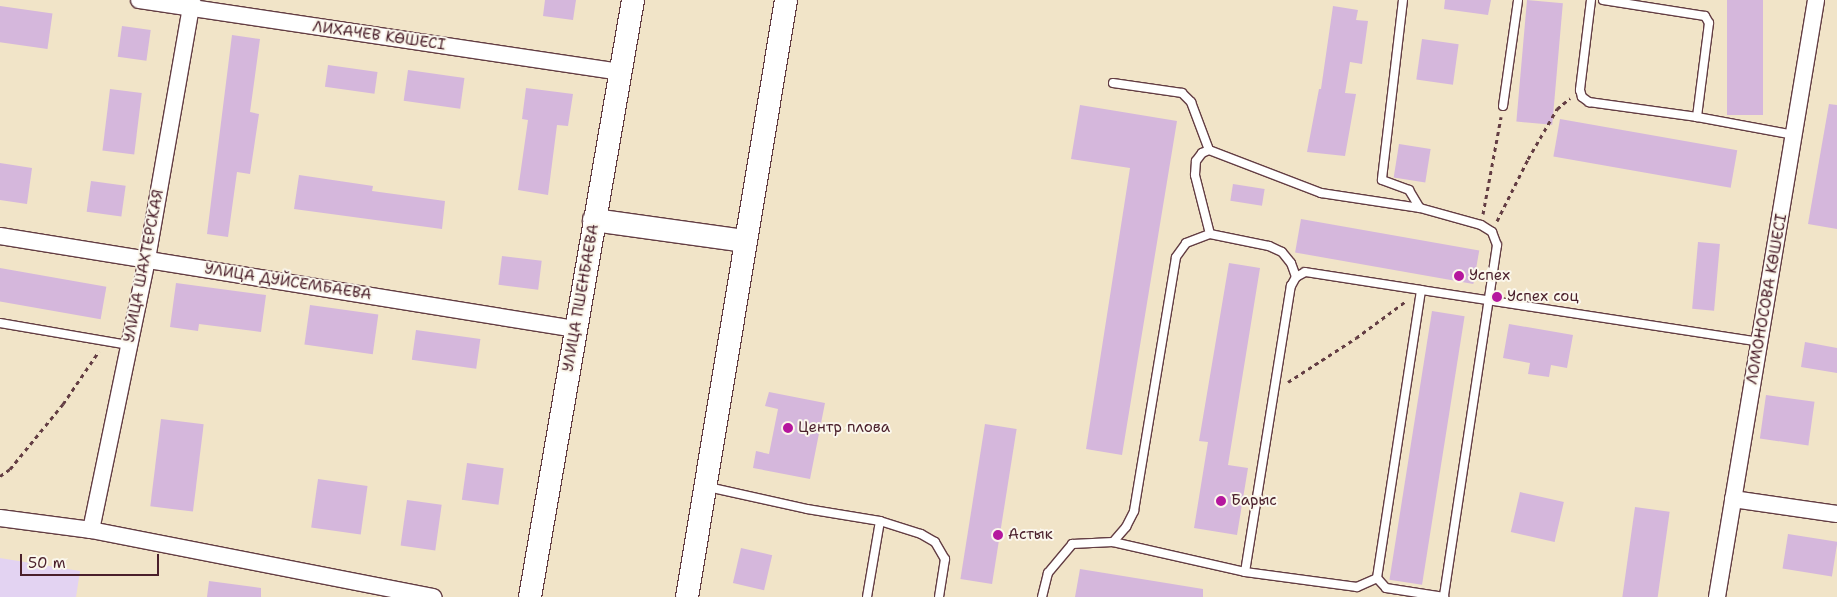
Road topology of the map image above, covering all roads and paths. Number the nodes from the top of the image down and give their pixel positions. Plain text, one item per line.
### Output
1 (139, 0) edge
2 (633, 0) edge
3 (786, 0) edge
4 (1403, 0) edge
5 (1518, 0) edge
6 (1591, 0) edge
7 (1604, 0) edge
8 (1816, 0) edge
9 (191, 4) edge
10 (620, 72) junction
11 (1113, 83) dead end
12 (1580, 90) junction
13 (1503, 106) joint
14 (1697, 117) junction
15 (1794, 135) junction
16 (1209, 150) junction
17 (1420, 208) junction
18 (594, 220) junction
19 (1480, 225) junction
20 (1492, 232) junction
21 (1210, 234) junction
22 (0, 236) edge
23 (746, 241) junction
24 (147, 259) junction
25 (1296, 277) junction
26 (1421, 290) junction
27 (1487, 300) junction
28 (0, 324) edge
29 (575, 329) junction
30 (107, 341) junction
31 (1759, 342) junction
32 (129, 345) junction
33 (1274, 390) junction
34 (0, 476) edge
35 (706, 487) junction
36 (1733, 498) junction
37 (1837, 514) edge
38 (0, 518) edge
39 (880, 521) junction
40 (91, 530) junction
41 (1112, 542) junction
42 (1245, 572) junction
43 (1376, 578) junction
44 (434, 597) edge
45 (530, 597) edge
46 (687, 597) edge
47 (867, 597) edge
48 (938, 597) edge
49 (1042, 597) edge
50 (1444, 597) edge
51 (1717, 597) edge

1 - 9 street, ЛИХАЧЕВ КӨШЕСІ
2 - 10 main road, УЛИЦА ПШЕНБАЕВА
3 - 23 main road
4 - 17 lane
5 - 13 lane
6 - 12 lane
7 - 14 lane
8 - 15 street, ЛОМОНОСОВА КӨШЕСІ
9 - 10 street, ЛИХАЧЕВ КӨШЕСІ
9 - 24 street, УЛИЦА ШАХТЕРСКАЯ
10 - 18 main road, УЛИЦА ПШЕНБАЕВА
11 - 16 lane
12 - 14 lane
12 - 20 path
13 - 19 path
14 - 15 lane
15 - 31 street, ЛОМОНОСОВА КӨШЕСІ
16 - 17 lane
16 - 21 lane
17 - 19 lane
18 - 23 main road
18 - 29 main road, УЛИЦА ПШЕНБАЕВА
19 - 20 lane
20 - 27 lane
21 - 25 lane
21 - 41 lane
22 - 24 street, УЛИЦА ДУЙСЕМБАЕВА
23 - 35 main road
24 - 29 street, УЛИЦА ДУЙСЕМБАЕВА
24 - 32 street, УЛИЦА ШАХТЕРСКАЯ
25 - 26 lane
25 - 33 lane
26 - 27 lane
26 - 33 path
26 - 43 lane
27 - 31 lane
27 - 50 lane
28 - 30 lane
29 - 45 main road, УЛИЦА ПШЕНБАЕВА
30 - 32 lane
30 - 34 path
31 - 36 street, ЛОМОНОСОВА КӨШЕСІ
32 - 40 street, УЛИЦА ШАХТЕРСКАЯ
33 - 42 lane
35 - 39 lane
35 - 46 main road
36 - 37 street
36 - 51 street, ЛОМОНОСОВА КӨШЕСІ
38 - 40 street
39 - 47 lane
39 - 48 lane
40 - 44 street
41 - 42 lane
41 - 49 lane
42 - 43 lane
43 - 50 lane

